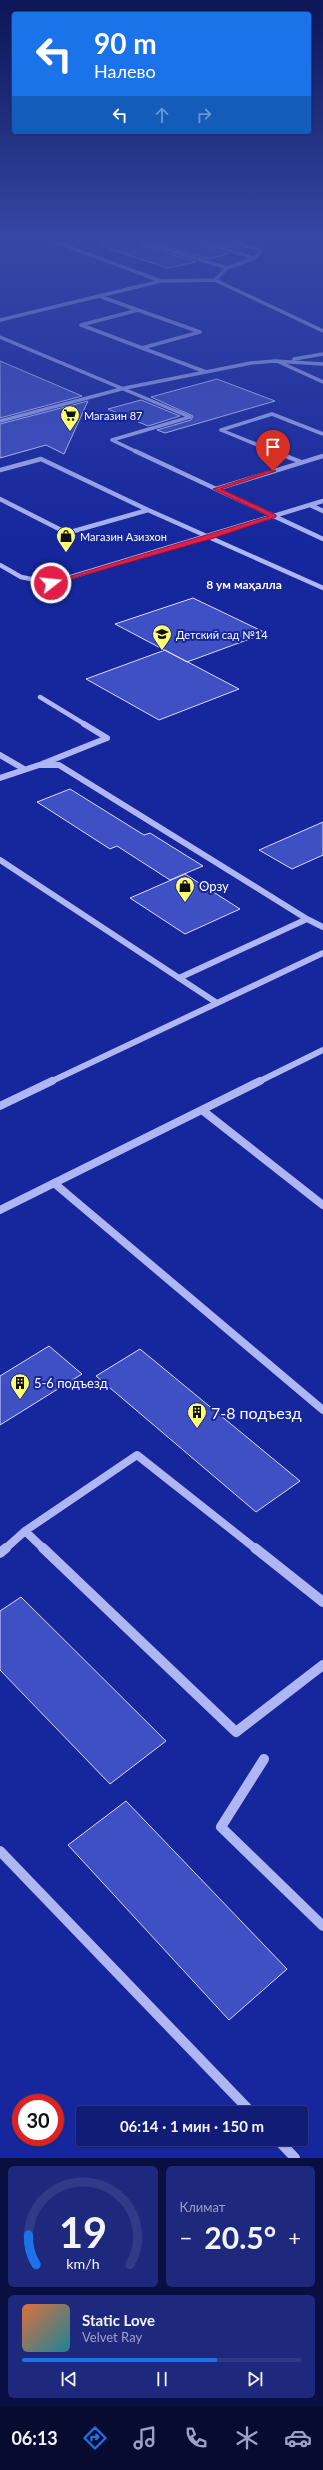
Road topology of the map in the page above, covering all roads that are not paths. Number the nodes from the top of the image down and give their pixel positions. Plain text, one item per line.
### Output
1 (14, 343) edge
2 (128, 343) edge
3 (161, 343) edge
4 (142, 348) junction
5 (323, 354) edge
6 (275, 361) junction
7 (282, 361) junction
8 (323, 364) edge
9 (207, 372) junction
10 (323, 382) edge
11 (125, 388) junction
12 (0, 421) edge
13 (323, 434) edge
14 (323, 456) edge
15 (0, 470) edge
16 (244, 480) junction
17 (216, 489) junction
18 (0, 499) edge
19 (323, 501) edge
20 (310, 505) junction
21 (148, 510) junction
22 (323, 511) edge
23 (274, 516) junction
24 (209, 537) junction
25 (323, 539) edge
26 (0, 565) edge
27 (323, 588) edge
28 (40, 697) dead end
29 (0, 755) edge
30 (39, 765) junction
31 (24, 769) junction
32 (0, 778) edge
33 (0, 860) edge
34 (307, 919) junction
35 (323, 927) edge
36 (323, 953) edge
37 (179, 978) junction
38 (217, 1003) junction
39 (323, 1050) edge
40 (0, 1106) edge
41 (202, 1110) junction
42 (54, 1183) junction
43 (323, 1205) edge
44 (0, 1210) edge
45 (323, 1410) edge
46 (25, 1531) junction
47 (0, 1554) edge
48 (323, 1602) edge
49 (323, 1665) edge
50 (264, 1759) dead end
51 (0, 1851) edge
52 (323, 1926) edge
53 (245, 2106) edge
54 (284, 2146) edge
55 (295, 2158) edge

1 - 11 street
2 - 4 street
3 - 4 street
4 - 9 street
5 - 7 street
6 - 7 street
6 - 9 street
6 - 10 street
7 - 8 street
9 - 11 street
11 - 12 street
11 - 17 street
13 - 16 street
14 - 16 street
15 - 21 street
16 - 17 street
17 - 23 street
18 - 21 street
19 - 20 street
20 - 22 street
20 - 23 street
21 - 24 street
23 - 24 street
23 - 25 street
24 - 26 street
24 - 27 street
28 - 30 street
29 - 31 street
30 - 31 street
30 - 34 street
31 - 32 street
33 - 37 street
34 - 35 street
34 - 37 street
36 - 38 street
37 - 38 street
38 - 40 street
39 - 41 street
41 - 42 street
41 - 43 street
42 - 44 street
42 - 45 street
46 - 47 street
46 - 48 street
46 - 49 street
50 - 52 street
51 - 53 street
54 - 55 street

